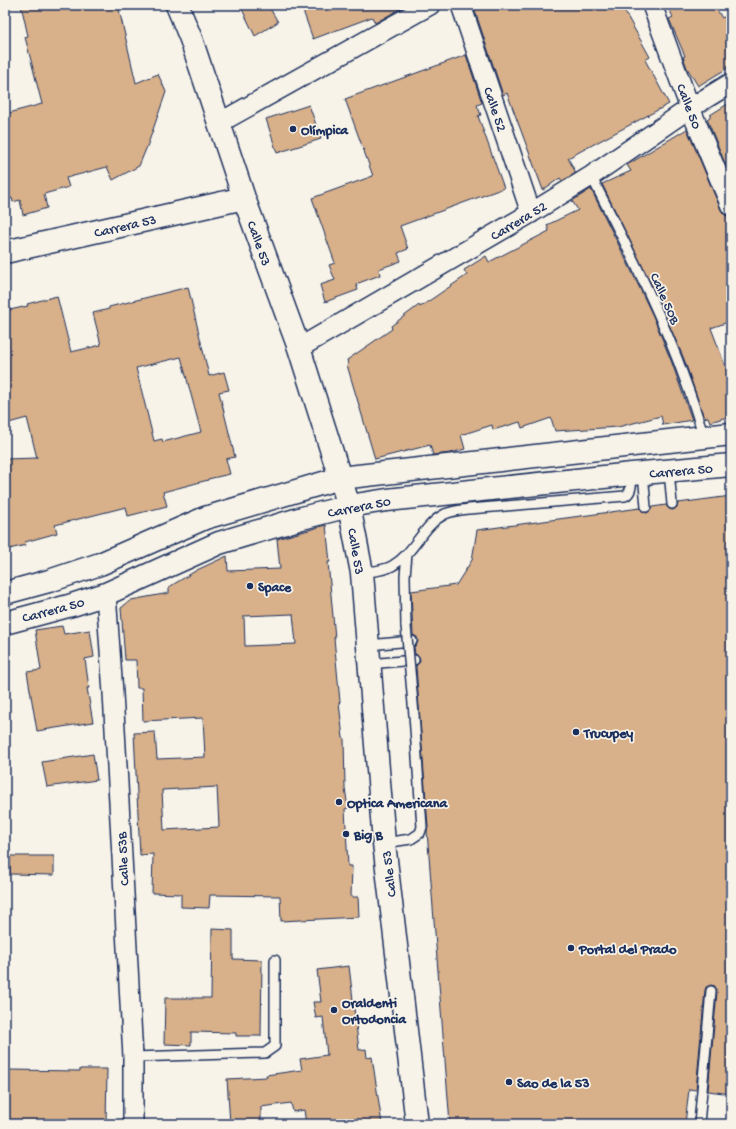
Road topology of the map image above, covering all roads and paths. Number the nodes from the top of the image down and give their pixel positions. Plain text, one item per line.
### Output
1 (177, 5) edge
2 (430, 5) edge
3 (461, 5) edge
4 (652, 5) edge
5 (731, 83) edge
6 (690, 108) junction
7 (219, 123) junction
8 (591, 176) junction
9 (244, 198) junction
10 (731, 206) edge
11 (531, 213) junction
12 (5, 252) edge
13 (299, 348) junction
14 (731, 434) edge
15 (703, 436) junction
16 (731, 465) edge
17 (669, 472) junction
18 (637, 474) junction
19 (340, 478) junction
20 (672, 504) dead end
21 (349, 506) junction
22 (646, 507) dead end
23 (407, 554) junction
24 (362, 573) junction
25 (5, 593) edge
26 (106, 594) junction
27 (5, 623) edge
28 (412, 642) dead end
29 (368, 655) junction
30 (414, 660) dead end
31 (384, 843) junction
32 (275, 960) dead end
33 (711, 991) dead end
34 (132, 1057) junction
35 (133, 1124) edge
36 (417, 1124) edge
37 (699, 1124) edge

1 - 7 street, Calle 53
2 - 7 street
3 - 11 street, Calle 52
4 - 6 street, Calle 50
5 - 6 street, Carrera 52
6 - 8 street, Carrera 52
6 - 10 street, Calle 50
7 - 9 street, Calle 53
8 - 11 street, Carrera 52
8 - 15 lane, Calle 50B
9 - 12 street, Carrera 53
9 - 13 street, Calle 53
11 - 13 street, Carrera 52
13 - 19 street, Calle 53
14 - 15 street, Carrera 50
15 - 19 street, Carrera 50
16 - 17 street, Carrera 50
17 - 18 street, Carrera 50
17 - 20 lane
18 - 21 street, Carrera 50
18 - 22 lane
18 - 23 lane
19 - 21 street, Calle 53
19 - 25 street, Carrera 50
21 - 24 street, Calle 53
21 - 26 street, Carrera 50
23 - 24 lane
23 - 31 lane, bridge
24 - 29 street, Calle 53
26 - 27 street, Carrera 50
26 - 34 street, Calle 53B
28 - 29 lane
29 - 30 lane
29 - 31 street, Calle 53
31 - 36 street, Calle 53
32 - 34 lane
33 - 37 lane
34 - 35 street, Calle 53B

